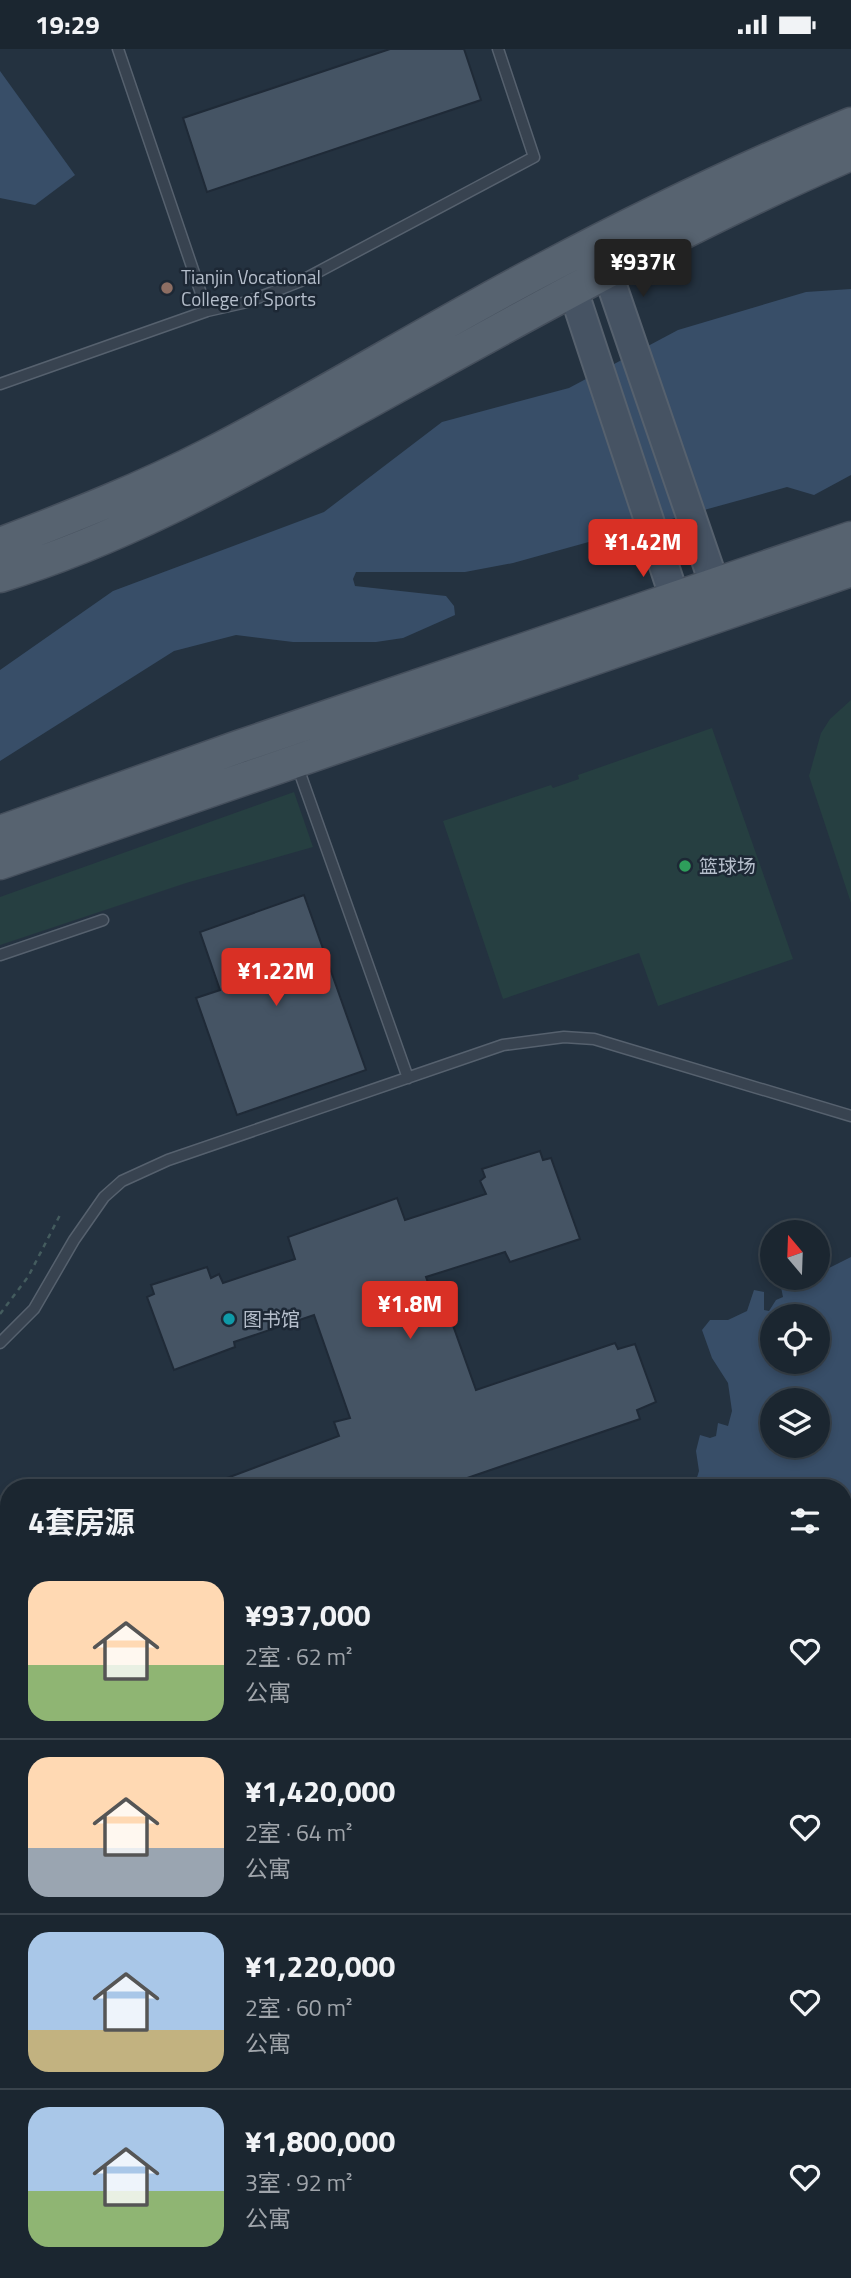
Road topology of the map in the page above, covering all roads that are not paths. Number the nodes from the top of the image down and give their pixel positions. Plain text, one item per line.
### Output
1 (118, 49) edge
2 (498, 49) edge
3 (851, 124) edge
4 (851, 154) edge
5 (607, 271) junction
6 (573, 290) junction
7 (207, 311) junction
8 (0, 383) edge
9 (851, 538) edge
10 (0, 544) edge
11 (851, 570) edge
12 (0, 576) edge
13 (715, 586) junction
14 (675, 599) junction
15 (296, 760) junction
16 (140, 813) junction
17 (0, 832) edge
18 (0, 846) edge
19 (0, 863) edge
20 (103, 920) dead end
21 (0, 955) edge
22 (408, 1078) junction
23 (851, 1116) edge
24 (0, 1343) edge

1 - 7 lane
2 - 7 lane
3 - 10 main road
4 - 5 main road
5 - 6 main road
5 - 13 main road
6 - 12 main road
6 - 14 main road
7 - 8 lane
9 - 13 main road
11 - 15 main road
13 - 14 main road
14 - 17 main road
15 - 16 main road
15 - 22 lane
16 - 18 main road
16 - 19 main road
20 - 21 lane
22 - 23 lane
22 - 24 lane

